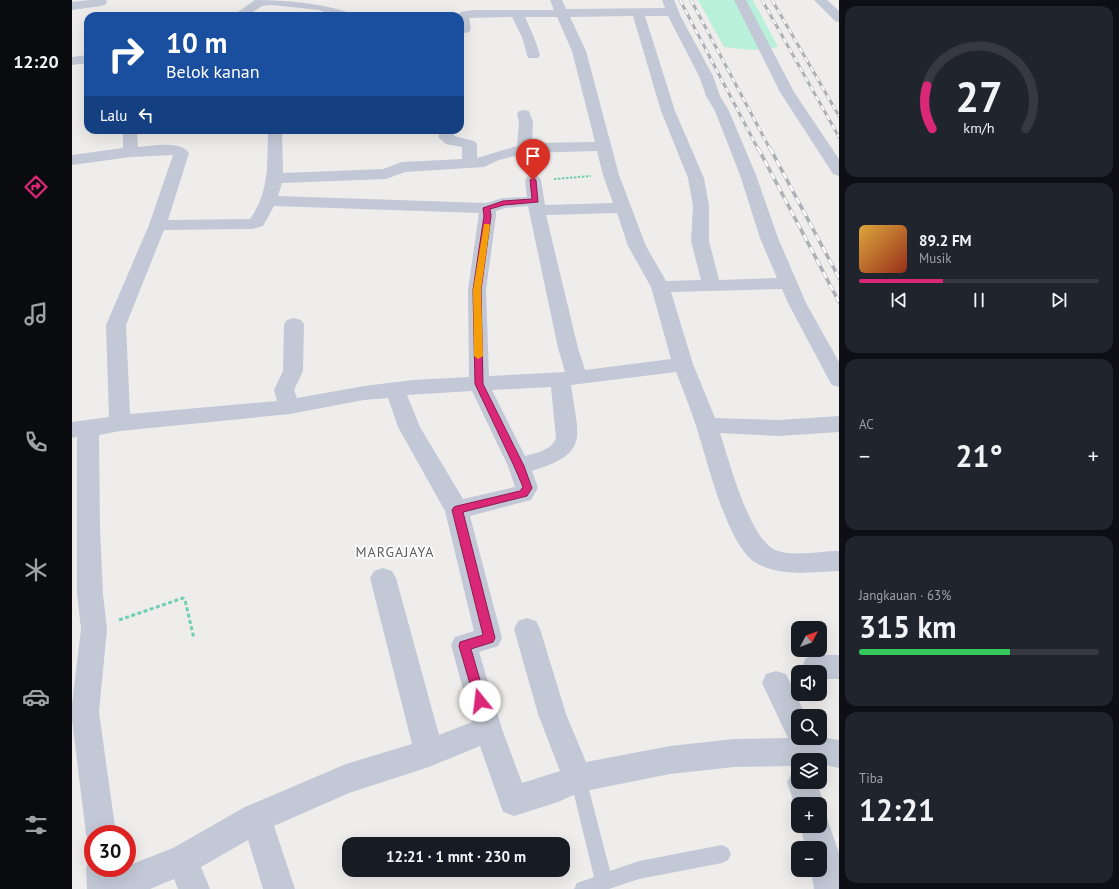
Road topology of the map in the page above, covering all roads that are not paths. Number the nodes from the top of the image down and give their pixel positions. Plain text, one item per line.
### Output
1 (556, 0) edge
2 (740, 0) edge
3 (820, 0) edge
4 (101, 2) dead end
5 (72, 6) edge
6 (671, 6) edge
7 (244, 12) edge
8 (335, 12) edge
9 (563, 13) junction
10 (638, 13) junction
11 (518, 14) junction
12 (837, 15) edge
13 (464, 16) edge
14 (532, 55) dead end
15 (84, 60) edge
16 (72, 61) edge
17 (524, 114) dead end
18 (130, 134) edge
19 (275, 134) edge
20 (447, 134) edge
21 (604, 146) junction
22 (526, 148) junction
23 (131, 152) junction
24 (72, 160) edge
25 (470, 163) junction
26 (839, 171) edge
27 (276, 178) junction
28 (533, 180) road end
29 (268, 201) junction
30 (536, 206) junction
31 (487, 208) junction
32 (623, 208) junction
33 (158, 225) junction
34 (788, 283) junction
35 (711, 285) junction
36 (660, 287) junction
37 (294, 324) dead end
38 (683, 364) junction
39 (568, 378) junction
40 (839, 380) edge
41 (479, 384) junction
42 (395, 390) junction
43 (290, 407) junction
44 (120, 423) junction
45 (839, 424) edge
46 (707, 425) junction
47 (80, 430) edge
48 (519, 466) junction
49 (457, 510) junction
50 (839, 561) edge
51 (383, 578) dead end
52 (527, 628) dead end
53 (776, 683) dead end
54 (488, 729) junction
55 (800, 747) edge
56 (429, 753) junction
57 (839, 754) edge
58 (578, 778) junction
59 (256, 818) junction
60 (99, 825) edge
61 (817, 833) edge
62 (722, 854) dead end
63 (183, 860) junction
64 (102, 877) edge
65 (604, 882) junction
66 (103, 889) edge
67 (110, 889) edge
68 (194, 889) edge
69 (280, 889) edge
70 (583, 889) edge
71 (830, 889) edge

1 - 9 street
2 - 26 street
3 - 12 street
4 - 5 street
6 - 10 street
6 - 34 street
7 - 8 street
9 - 10 street
9 - 11 street
9 - 21 street
10 - 35 street
11 - 13 street
11 - 14 street
15 - 16 street
17 - 22 street
18 - 23 street
19 - 27 street
20 - 25 street
21 - 22 street
21 - 32 street
22 - 25 street
23 - 24 street
23 - 33 street
25 - 27 street
27 - 29 street
28 - 30 street
29 - 31 street
29 - 33 street
30 - 31 street
30 - 32 street
30 - 39 street
31 - 41 street
32 - 36 street
33 - 44 street
34 - 35 street
34 - 40 street
35 - 36 street
36 - 38 street
37 - 43 street
38 - 39 street
38 - 46 street
39 - 41 street
39 - 48 street
41 - 42 street
41 - 48 street
42 - 43 street
42 - 49 street
43 - 44 street
44 - 47 street
45 - 46 street
46 - 50 street
47 - 60 street
48 - 49 street
49 - 54 street
51 - 56 street
52 - 58 street
53 - 55 street
54 - 56 street
54 - 58 street
55 - 57 street
55 - 58 street
56 - 59 street
58 - 65 lane
59 - 63 street
59 - 69 street
61 - 71 street
62 - 65 lane
63 - 67 street
63 - 68 street
64 - 66 street
65 - 70 lane

